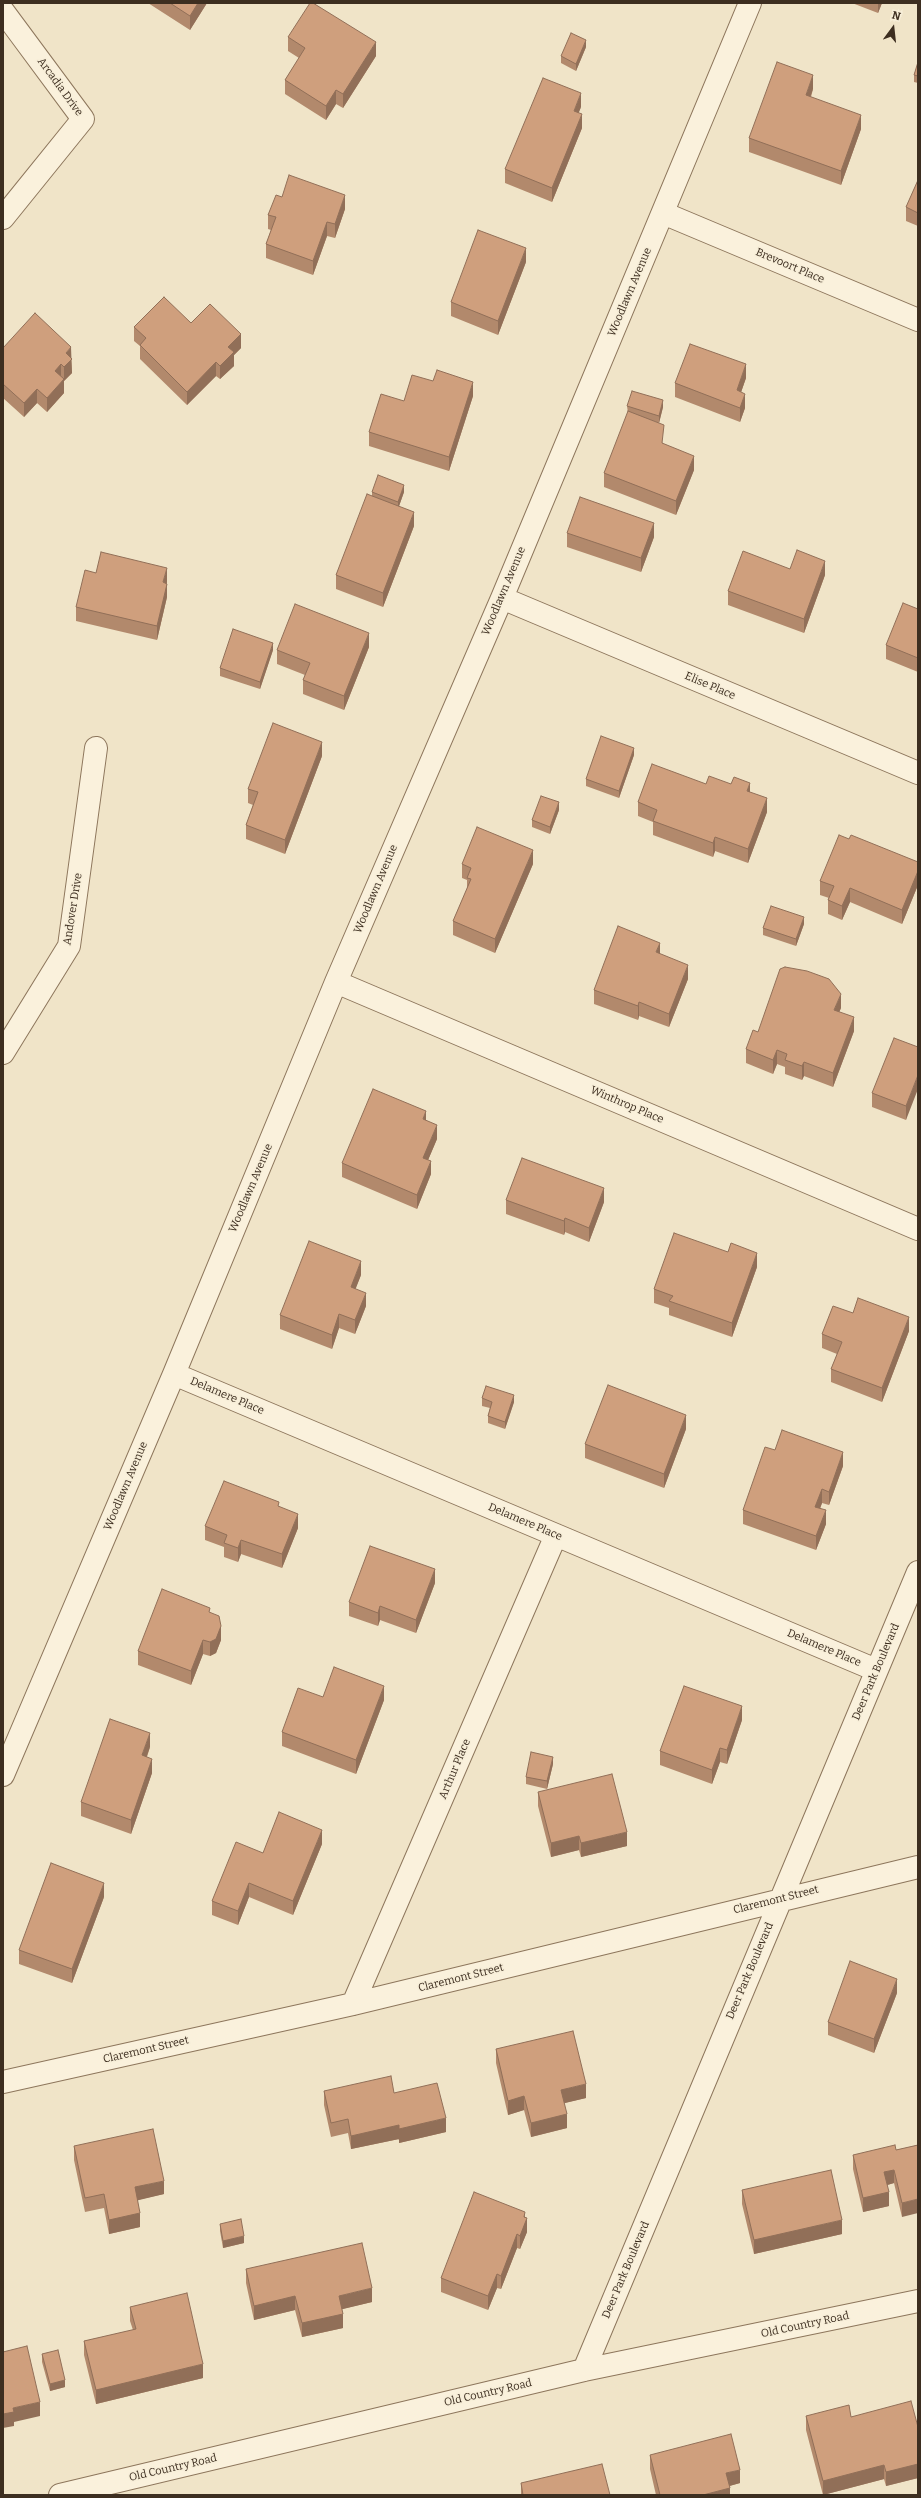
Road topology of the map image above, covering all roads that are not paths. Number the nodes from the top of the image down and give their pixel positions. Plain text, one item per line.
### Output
1 (750, 3) edge
2 (3, 11) edge
3 (663, 213) junction
4 (3, 218) edge
5 (918, 320) edge
6 (502, 598) junction
7 (96, 748) dead end
8 (918, 773) edge
9 (336, 982) junction
10 (3, 1053) edge
11 (918, 1229) edge
12 (174, 1374) junction
13 (556, 1535) junction
14 (918, 1572) edge
15 (876, 1670) junction
16 (3, 1775) edge
17 (918, 1867) edge
18 (780, 1899) junction
19 (353, 2004) junction
20 (3, 2082) edge
21 (918, 2301) edge
22 (584, 2370) junction
23 (60, 2495) edge

1 - 3 street, Woodlawn Avenue
2 - 4 street, Arcadia Drive
3 - 5 street, Brevoort Place
3 - 6 street, Woodlawn Avenue
6 - 8 street, Elise Place
6 - 9 street, Woodlawn Avenue
7 - 10 street, Andover Drive
9 - 11 street, Winthrop Place
9 - 12 street, Woodlawn Avenue
12 - 13 street, Delamere Place
12 - 16 street, Woodlawn Avenue
13 - 15 street, Delamere Place
13 - 19 street, Arthur Place
14 - 15 street, Deer Park Boulevard
15 - 18 street, Deer Park Boulevard
17 - 18 street, Claremont Street
18 - 19 street, Claremont Street
18 - 22 street, Deer Park Boulevard
19 - 20 street, Claremont Street
21 - 22 street, Old Country Road
22 - 23 street, Old Country Road

